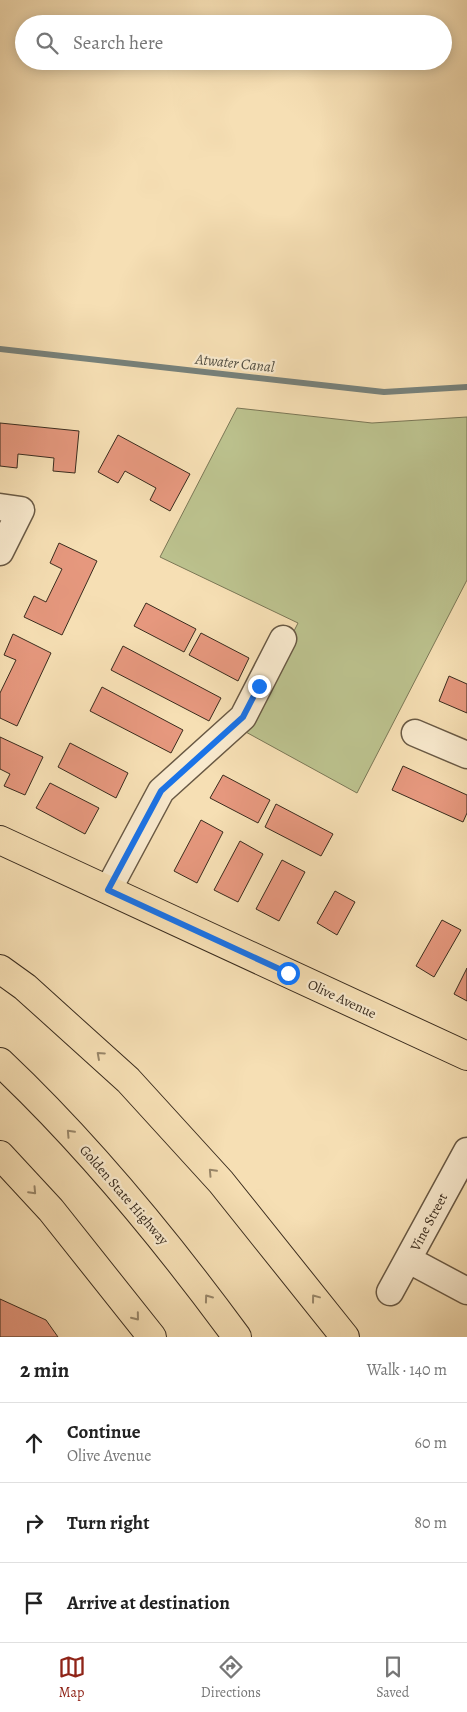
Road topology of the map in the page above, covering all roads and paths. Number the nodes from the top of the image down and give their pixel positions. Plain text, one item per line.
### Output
1 (0, 507) edge
2 (0, 552) edge
3 (283, 639) dead end
4 (415, 733) dead end
5 (467, 755) edge
6 (0, 840) edge
7 (108, 890) junction
8 (0, 969) edge
9 (467, 1056) edge
10 (0, 1062) edge
11 (467, 1151) edge
12 (0, 1155) edge
13 (409, 1260) junction
14 (467, 1291) edge
15 (390, 1292) dead end
16 (152, 1337) edge
17 (237, 1337) edge
18 (345, 1337) edge

1 - 2 street
3 - 7 street
4 - 5 street
6 - 7 main road, Olive Avenue
7 - 9 main road, Olive Avenue
18 -> 8 main road
17 -> 10 main road, Golden State Highway
11 - 13 street, Vine Street
12 -> 16 main road
13 - 14 street
13 - 15 street, Vine Street

